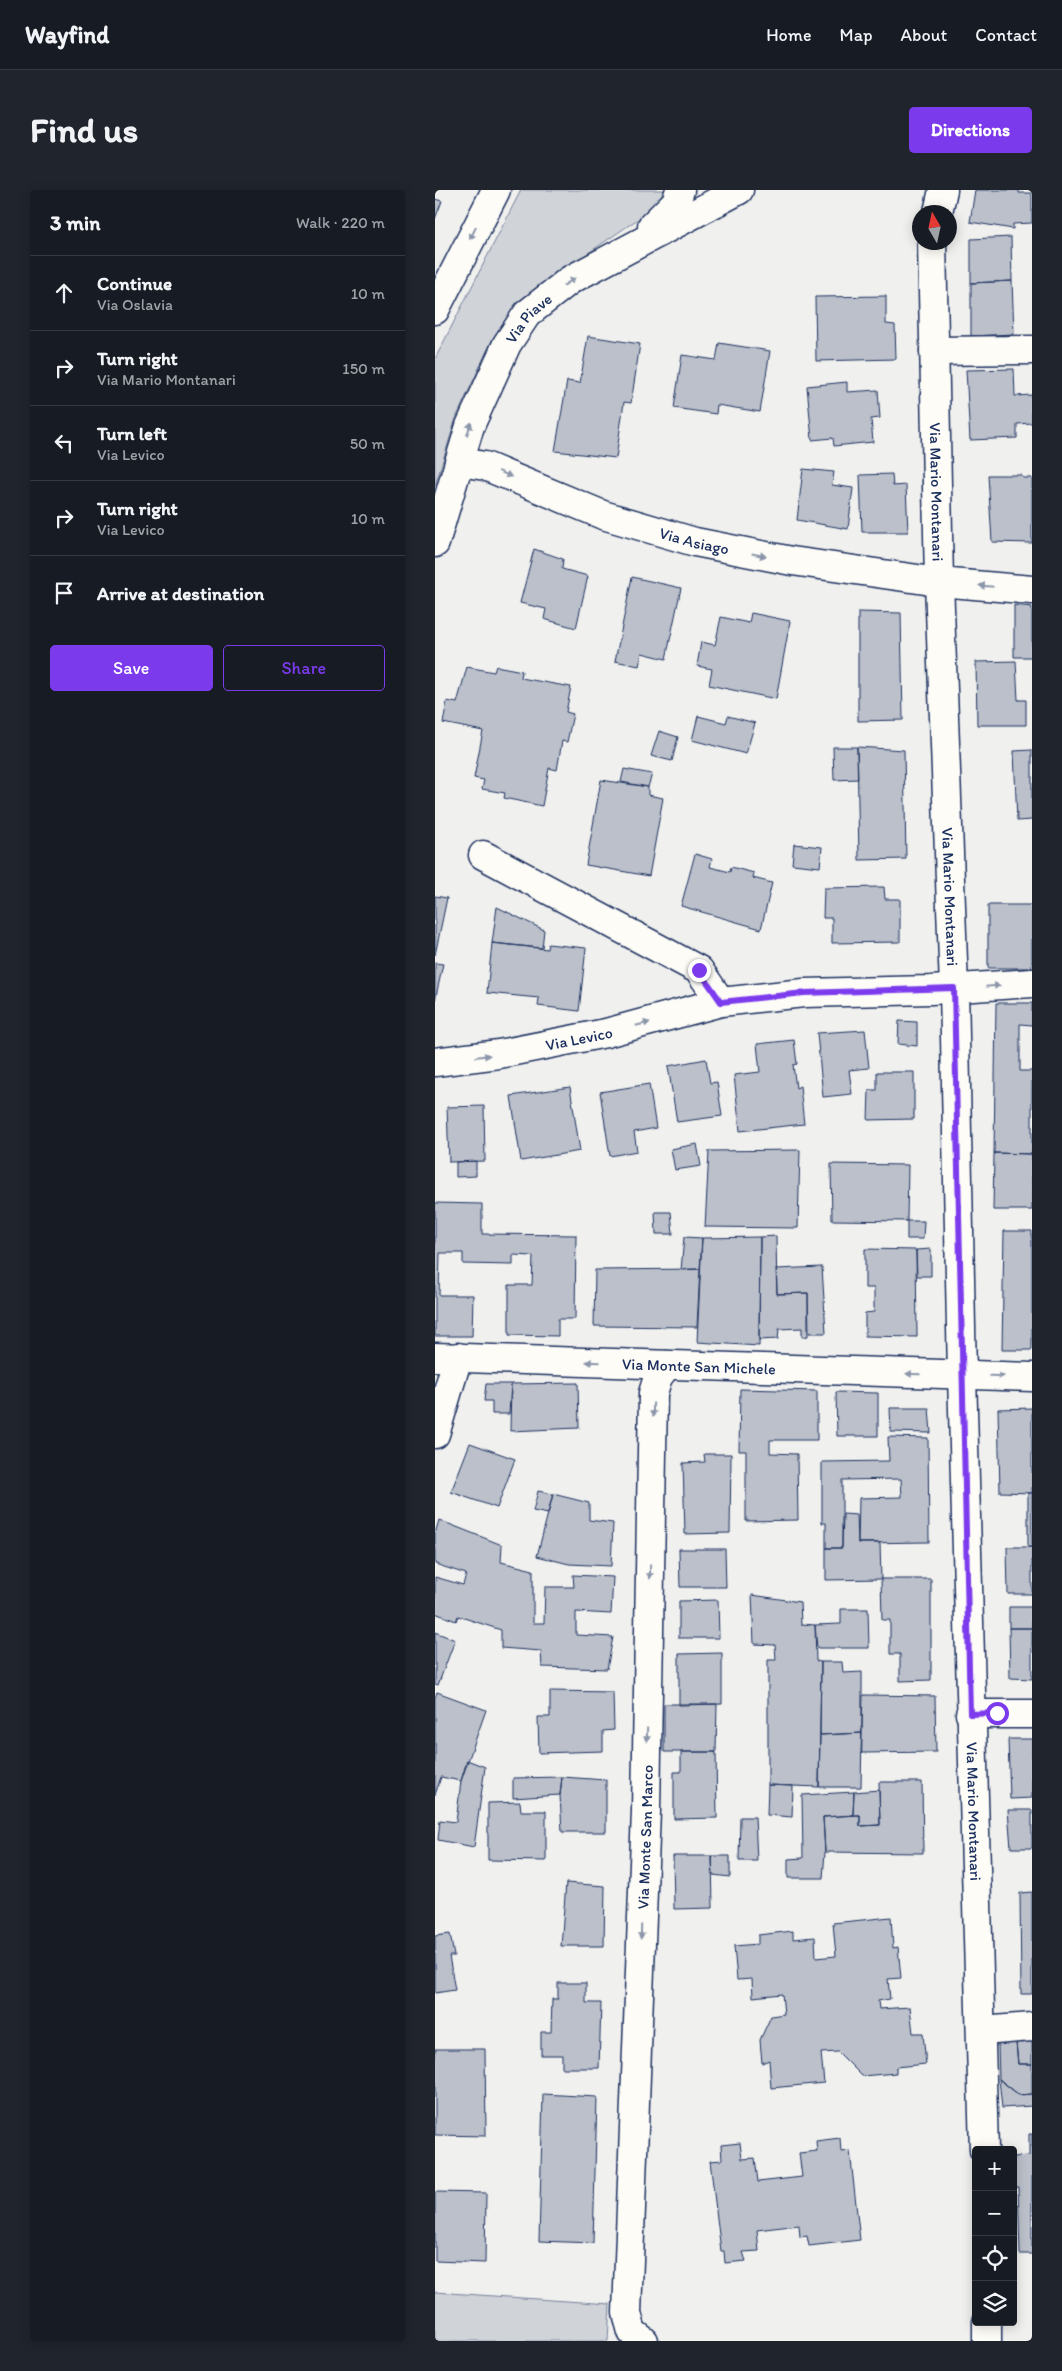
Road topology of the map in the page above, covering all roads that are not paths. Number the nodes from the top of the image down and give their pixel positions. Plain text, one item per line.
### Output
1 (496, 190) edge
2 (680, 190) edge
3 (739, 190) edge
4 (926, 190) edge
5 (943, 190) edge
6 (928, 205) edge
7 (939, 205) edge
8 (633, 245) junction
9 (932, 250) edge
10 (435, 310) edge
11 (1032, 350) edge
12 (934, 351) junction
13 (459, 462) junction
14 (435, 543) edge
15 (939, 582) junction
16 (1032, 590) edge
17 (483, 855) dead end
18 (1032, 983) edge
19 (954, 988) junction
20 (721, 1002) junction
21 (435, 1062) edge
22 (447, 1357) edge
23 (667, 1365) junction
24 (962, 1376) junction
25 (1032, 1377) edge
26 (435, 1434) edge
27 (970, 1714) junction
28 (1032, 1714) edge
29 (1032, 2027) edge
30 (982, 2031) junction
31 (984, 2146) edge
32 (987, 2326) edge
33 (644, 2341) edge
34 (987, 2341) edge

1 -> 10 street
2 - 8 street
3 - 8 street, Via Piave
4 - 6 street
5 - 7 street
13 -> 8 street, Via Piave
9 - 12 street, Via Mario Montanari
11 - 12 street
12 - 15 street, Via Mario Montanari
13 - 14 street, Via Piave
13 -> 15 street, Via Asiago
16 -> 15 street, Via Asiago
15 - 19 street, Via Mario Montanari
17 - 20 street
19 -> 18 street, Via Levico
19 - 20 street, Via Levico
19 - 24 street, Via Mario Montanari
21 -> 20 street, Via Levico
23 -> 22 street, Via Monte San Michele
22 - 26 street
24 -> 23 street, Via Monte San Michele
23 -> 33 street, Via Monte San Marco
24 -> 25 street, Via Monte San Michele
24 - 27 street, Via Mario Montanari
27 - 28 street
27 - 30 street, Via Mario Montanari
29 - 30 street
30 - 31 street, Via Mario Montanari
32 - 34 street

